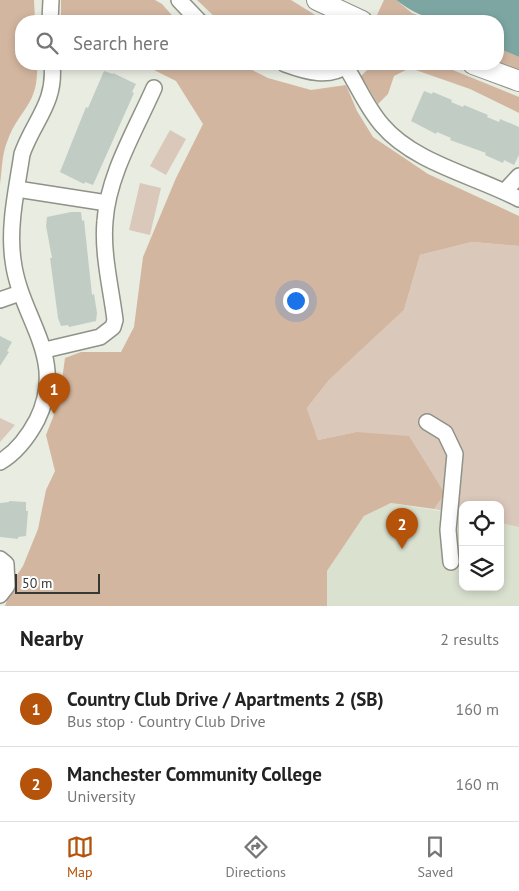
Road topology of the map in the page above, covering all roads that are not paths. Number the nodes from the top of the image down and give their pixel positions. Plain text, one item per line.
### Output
1 (51, 0) edge
2 (179, 0) edge
3 (317, 0) edge
4 (50, 15) edge
5 (193, 15) edge
6 (349, 15) edge
7 (52, 70) edge
8 (300, 70) edge
9 (337, 70) edge
10 (350, 70) edge
11 (489, 70) edge
12 (519, 81) edge
13 (154, 88) dead end
14 (519, 176) edge
15 (17, 188) junction
16 (505, 191) junction
17 (519, 199) edge
18 (107, 203) junction
19 (20, 293) junction
20 (0, 300) edge
21 (45, 350) junction
22 (427, 422) dead end
23 (0, 462) edge
24 (0, 559) edge
25 (451, 562) dead end
26 (0, 595) edge

1 - 4 street
2 - 5 street
3 - 6 main road
7 - 15 street
8 - 9 street
10 - 16 street
11 - 12 main road
13 - 18 street
14 - 16 street
15 - 18 street
15 - 19 street
16 - 17 street
18 - 21 street
19 - 20 street
19 - 21 street
21 - 23 street
22 - 25 street
24 - 26 street

